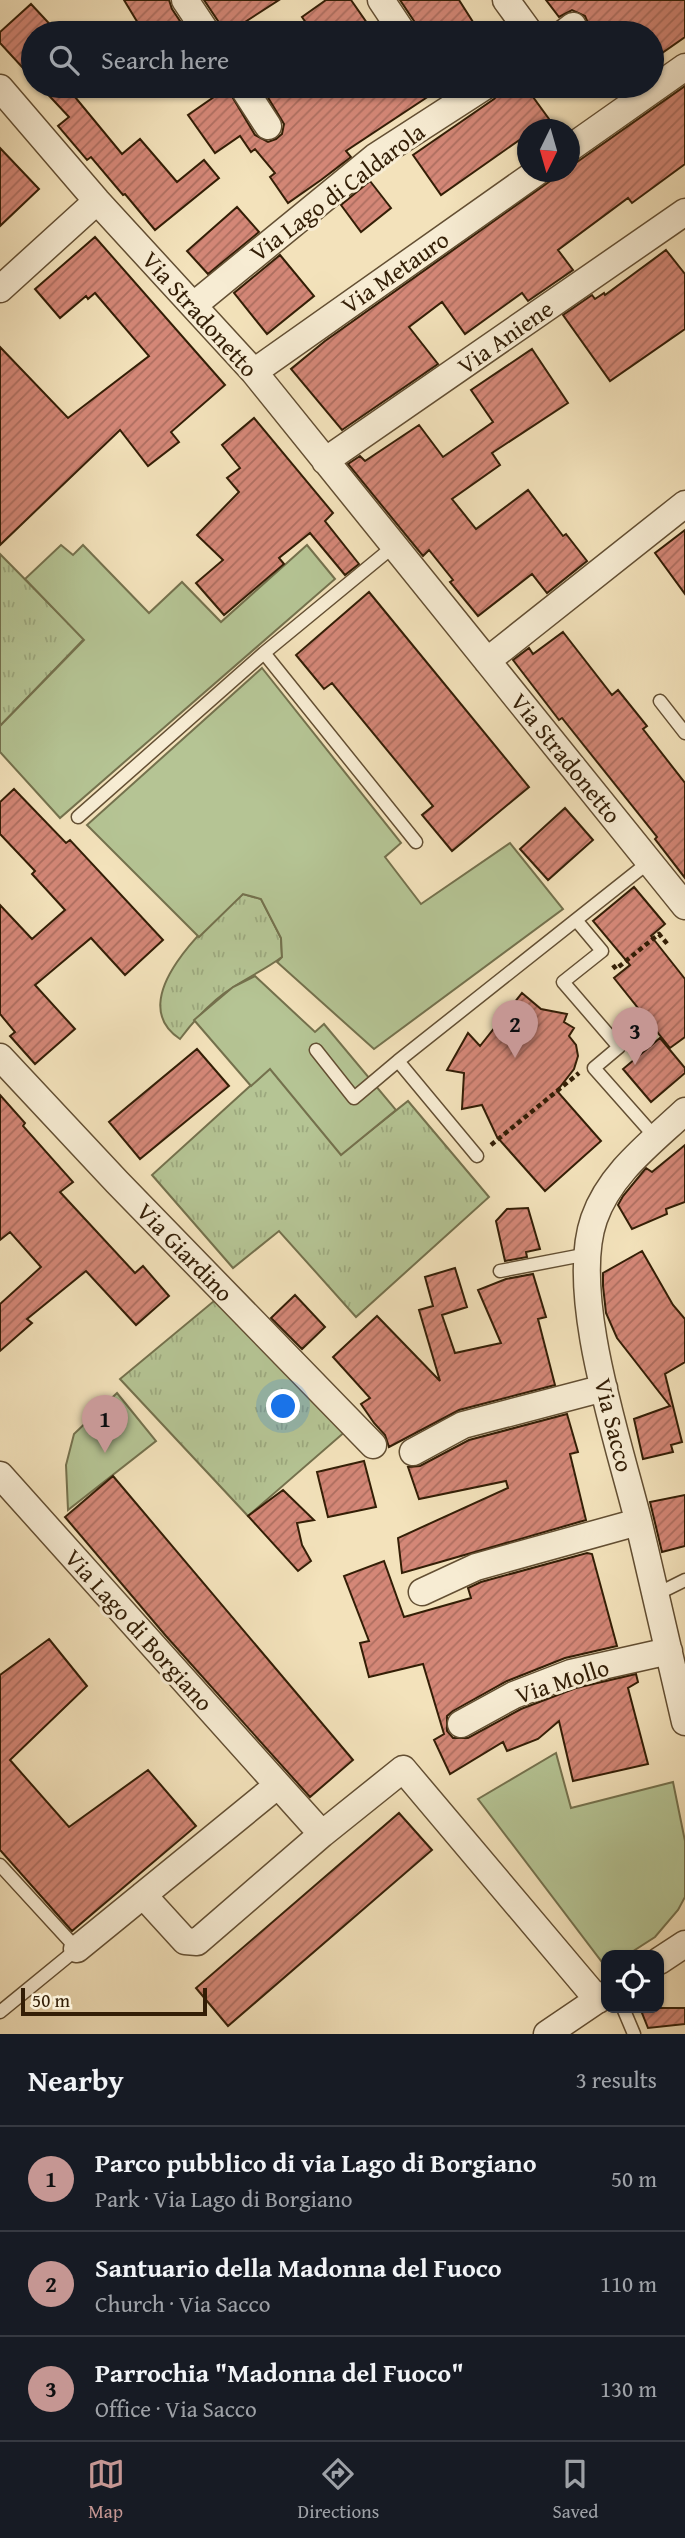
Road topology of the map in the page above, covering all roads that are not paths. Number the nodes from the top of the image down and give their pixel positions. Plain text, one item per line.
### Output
1 (185, 0) edge
2 (381, 0) edge
3 (506, 0) edge
4 (199, 21) edge
5 (395, 21) edge
6 (521, 21) edge
7 (685, 66) edge
8 (664, 81) edge
9 (0, 88) edge
10 (250, 98) edge
11 (466, 98) edge
12 (640, 98) edge
13 (268, 126) dead end
14 (580, 140) edge
15 (523, 182) edge
16 (97, 201) junction
17 (685, 212) edge
18 (0, 289) edge
19 (194, 305) junction
20 (254, 372) junction
21 (325, 461) junction
22 (685, 504) edge
23 (394, 546) junction
24 (264, 653) junction
25 (487, 661) junction
26 (660, 701) dead end
27 (685, 733) edge
28 (78, 817) dead end
29 (416, 842) dead end
30 (649, 862) junction
31 (685, 905) edge
32 (576, 920) junction
33 (316, 1050) dead end
34 (0, 1057) edge
35 (398, 1061) junction
36 (685, 1111) edge
37 (656, 1138) junction
38 (477, 1157) road end
39 (588, 1254) junction
40 (500, 1271) dead end
41 (604, 1388) junction
42 (373, 1445) dead end
43 (413, 1452) dead end
44 (0, 1475) edge
45 (638, 1522) junction
46 (685, 1580) edge
47 (422, 1592) dead end
48 (655, 1595) junction
49 (669, 1651) junction
50 (685, 1721) edge
51 (461, 1724) dead end
52 (278, 1785) junction
53 (323, 1834) junction
54 (0, 1865) edge
55 (143, 1895) junction
56 (685, 1944) edge
57 (77, 1950) junction
58 (664, 1958) edge
59 (601, 1996) edge
60 (601, 1998) edge
61 (0, 2012) edge
62 (625, 2013) edge
63 (573, 2027) edge
64 (547, 2034) edge
65 (634, 2034) edge

1 - 4 street
2 - 5 street
3 - 6 street
7 - 8 street
9 - 16 street, Via Stradonetto
10 - 13 street
11 - 19 street, Via Lago di Caldarola
12 - 14 street
15 - 20 street, Via Metauro
16 - 18 street
16 - 19 street, Via Stradonetto
17 - 21 street, Via Aniene
19 - 20 street, Via Stradonetto
20 - 21 street, Via Stradonetto
21 - 23 street, Via Stradonetto
22 - 25 street
23 - 24 lane
23 - 25 street, Via Stradonetto
24 - 28 lane
24 - 29 lane
25 - 30 street, Via Stradonetto
26 - 27 lane
30 - 31 street, Via Stradonetto
30 - 32 lane
32 - 35 lane
32 - 37 lane
33 - 35 lane
34 - 42 street, Via Giardino
35 - 38 lane
36 - 37 street, Via Sacco
37 - 39 street, Via Sacco
39 - 40 lane
39 - 41 street, Via Sacco
41 - 43 street
41 - 45 street, Via Sacco
44 - 52 street, Via Lago di Borgiano
45 - 47 street
45 - 48 street, Via Sacco
46 - 48 lane
48 - 49 street, Via Sacco
49 - 50 street, Via Sacco
49 - 51 street, Via Mollo
52 - 53 street, Via Lago di Borgiano
52 - 55 street
53 - 55 street
53 - 59 street
54 - 57 lane
55 - 57 street
56 - 58 street
57 - 61 lane
60 - 63 street
62 - 65 lane
63 - 64 street

